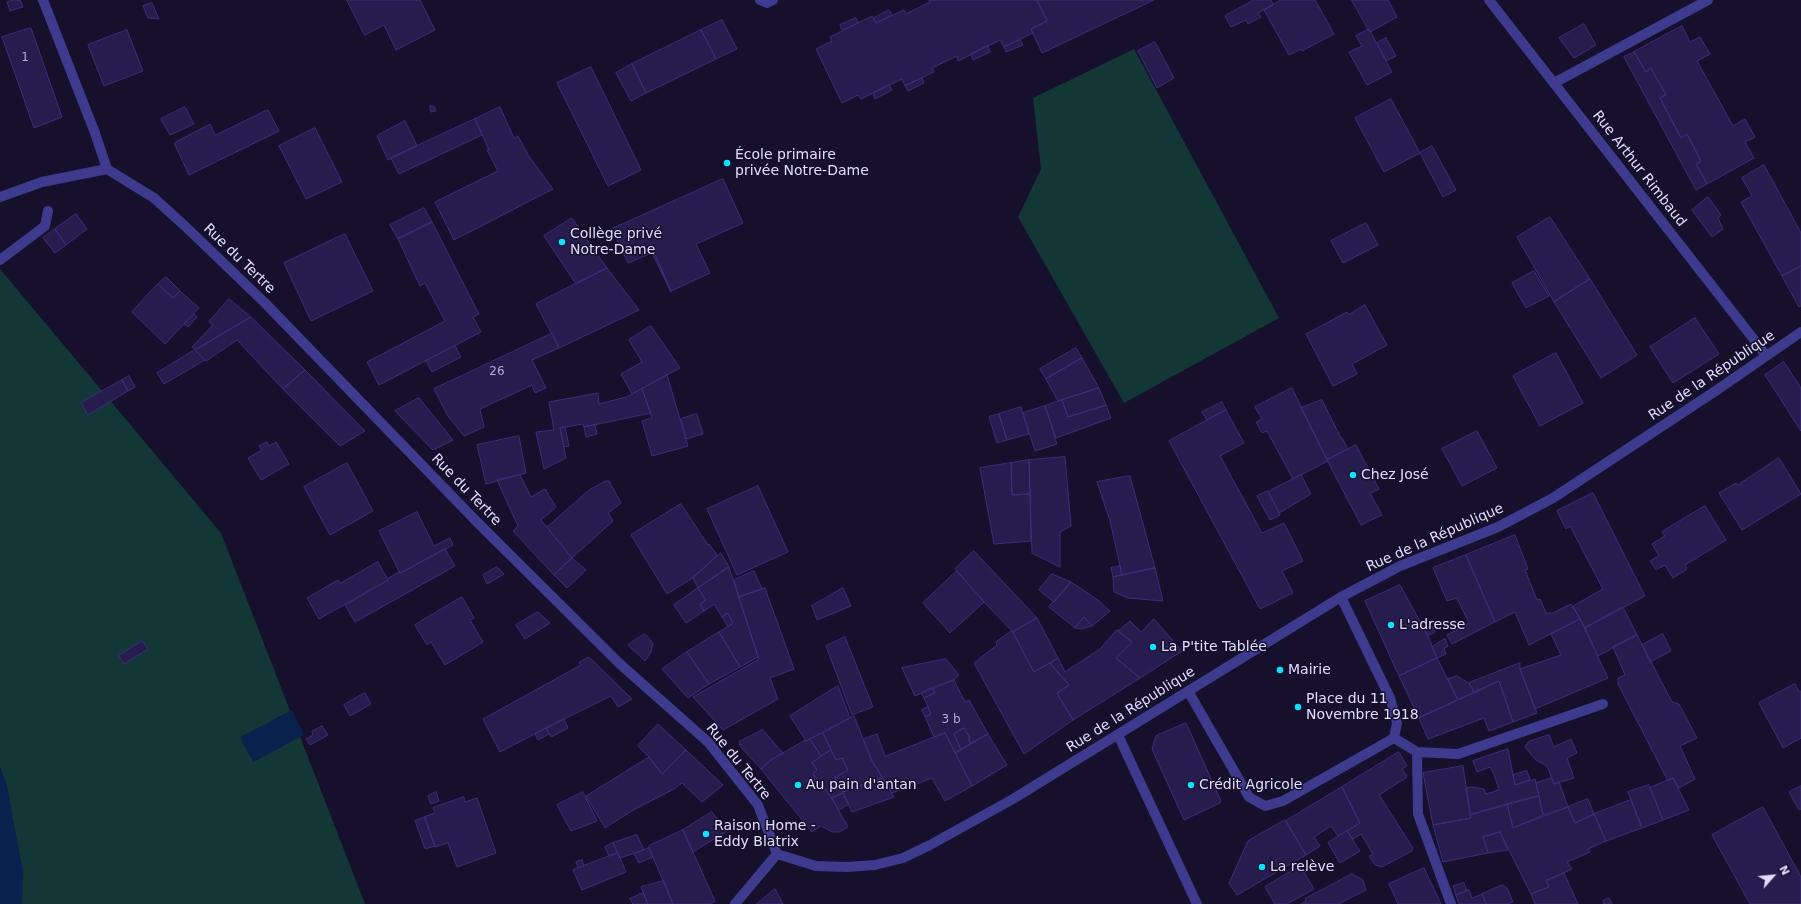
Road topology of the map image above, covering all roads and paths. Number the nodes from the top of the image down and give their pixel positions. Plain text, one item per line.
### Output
1 (43, 0) edge
2 (760, 0) edge
3 (773, 0) edge
4 (1489, 0) edge
5 (1708, 0) edge
6 (1554, 83) junction
7 (107, 169) junction
8 (0, 197) edge
9 (48, 211) dead end
10 (0, 260) edge
11 (1801, 332) edge
12 (1766, 355) junction
13 (1340, 597) junction
14 (1188, 691) junction
15 (1603, 704) dead end
16 (1118, 735) junction
17 (1394, 738) junction
18 (1417, 752) junction
19 (777, 854) junction
20 (735, 904) edge
21 (1197, 904) edge
22 (1451, 904) edge

1 - 7 street
2 - 3 street
4 - 6 street, Rue Arthur Rimbaud
5 - 6 street
6 - 12 street, Rue Arthur Rimbaud
7 - 8 street
7 - 19 street, Rue du Tertre
9 - 10 street
11 - 12 street, Rue de la République
12 - 13 street, Rue de la République
13 - 14 street, Rue de la République
13 - 17 street
14 - 16 street, Rue de la République
14 - 17 street
15 - 18 street
16 - 19 street, Rue de la République
16 - 21 street
17 - 18 street
18 - 22 street
19 - 20 street

